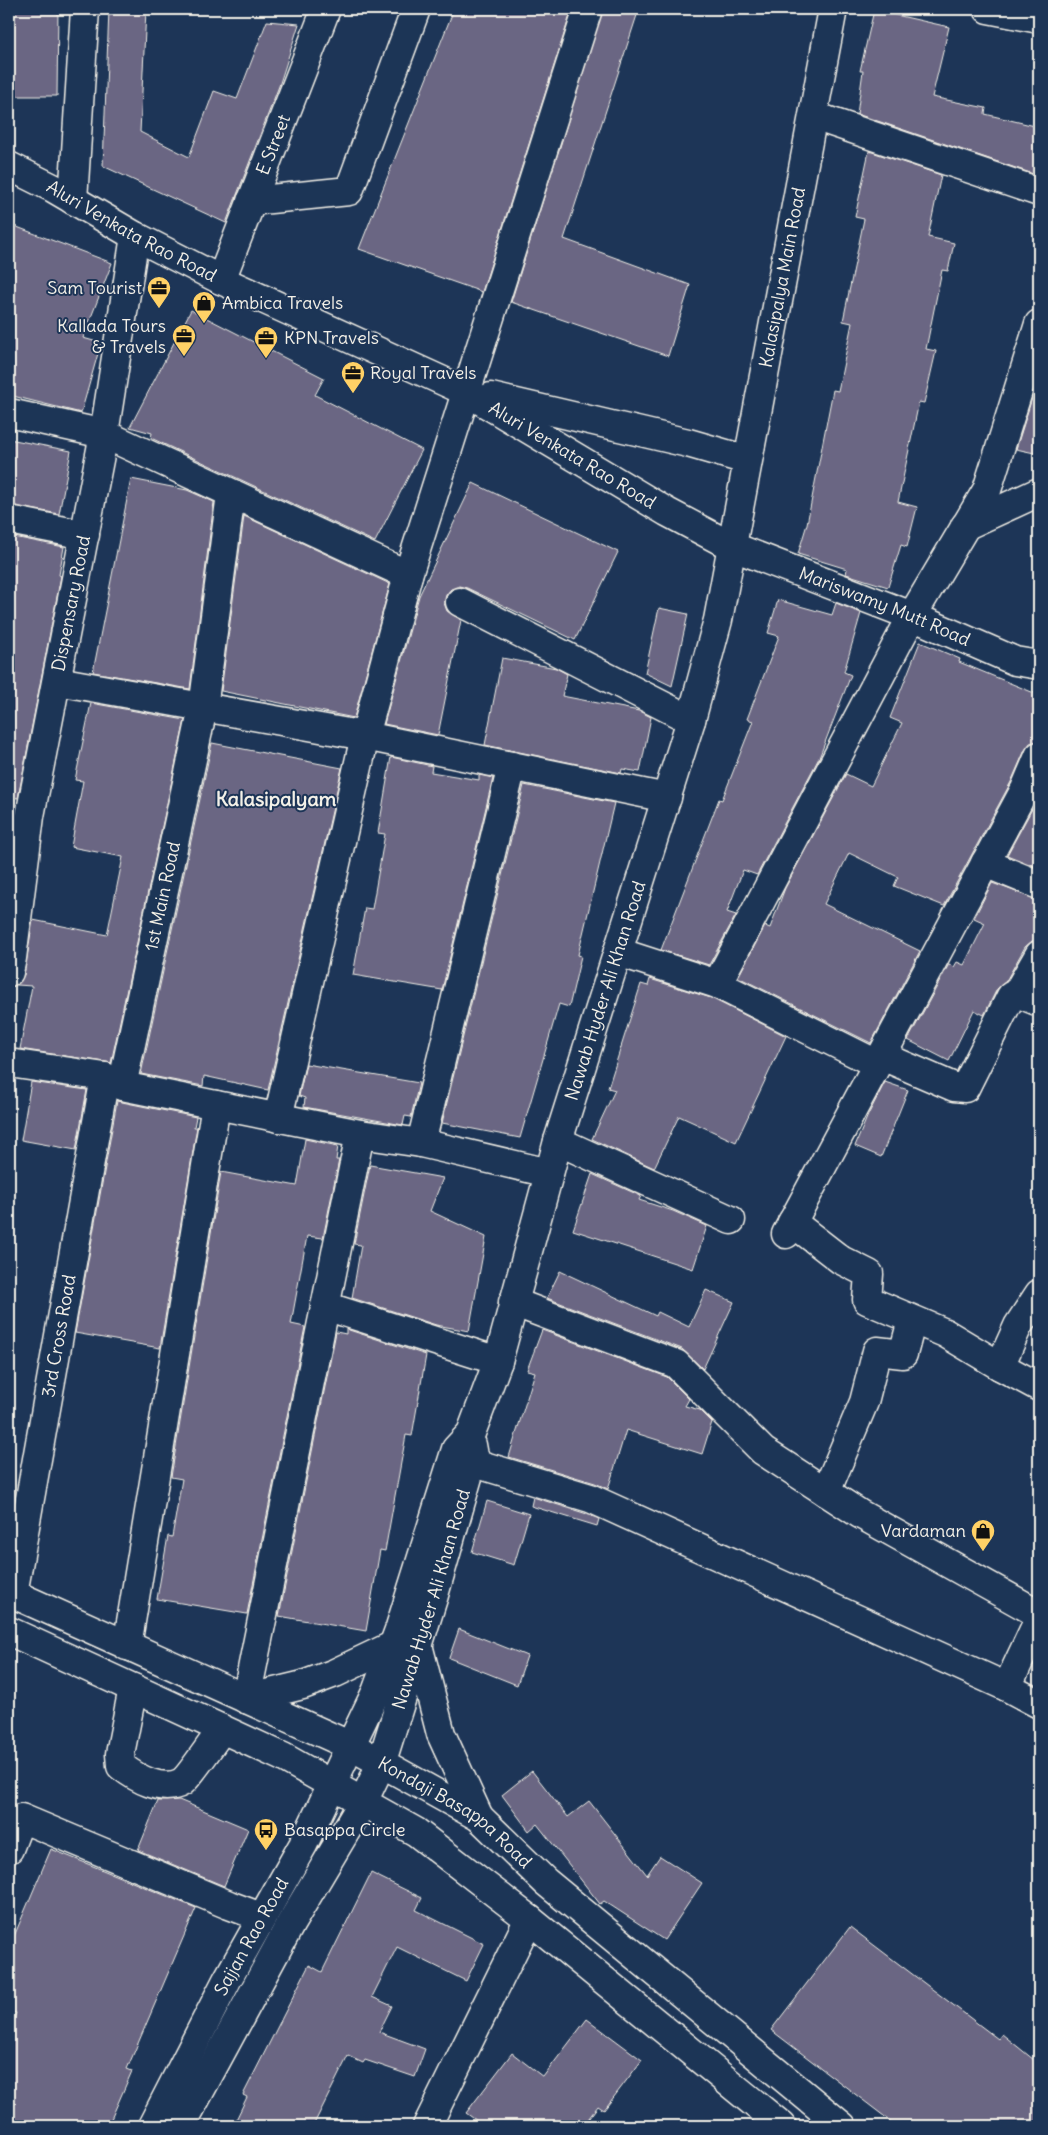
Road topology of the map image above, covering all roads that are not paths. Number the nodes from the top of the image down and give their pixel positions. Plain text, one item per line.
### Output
1 (85, 9) edge
2 (326, 9) edge
3 (416, 9) edge
4 (588, 9) edge
5 (833, 9) edge
6 (988, 9) edge
7 (1039, 19) edge
8 (814, 116) junction
9 (9, 166) edge
10 (1039, 192) edge
11 (73, 200) junction
12 (252, 201) junction
13 (135, 236) junction
14 (221, 280) junction
15 (1039, 324) edge
16 (465, 390) junction
17 (9, 413) edge
18 (104, 434) junction
19 (747, 460) junction
20 (1039, 492) edge
21 (231, 494) junction
22 (9, 520) edge
23 (965, 526) junction
24 (85, 535) junction
25 (731, 546) junction
26 (408, 575) junction
27 (460, 602) dead end
28 (912, 616) junction
29 (1039, 664) edge
30 (57, 681) junction
31 (203, 708) junction
32 (691, 720) junction
33 (365, 736) junction
34 (1039, 756) edge
35 (512, 766) junction
36 (1032, 791) edge
37 (667, 798) junction
38 (19, 813) edge
39 (985, 862) junction
40 (1039, 884) edge
41 (618, 952) junction
42 (1039, 955) edge
43 (10, 962) edge
44 (717, 984) junction
45 (1028, 998) edge
46 (879, 1060) junction
47 (9, 1063) edge
48 (114, 1082) junction
49 (216, 1105) junction
50 (278, 1118) junction
51 (360, 1134) junction
52 (558, 1141) junction
53 (421, 1143) junction
54 (549, 1172) junction
55 (731, 1220) dead end
56 (1039, 1294) edge
57 (513, 1302) junction
58 (325, 1306) junction
59 (912, 1320) junction
60 (498, 1361) junction
61 (1000, 1366) junction
62 (1039, 1387) edge
63 (471, 1433) junction
64 (471, 1462) junction
65 (826, 1492) junction
66 (11, 1593) edge
67 (1039, 1614) edge
68 (1039, 1619) edge
69 (9, 1631) edge
70 (406, 1644) junction
71 (127, 1646) junction
72 (1007, 1687) junction
73 (133, 1688) junction
74 (246, 1699) junction
75 (1039, 1704) edge
76 (222, 1729) junction
77 (350, 1746) junction
78 (381, 1764) junction
79 (333, 1784) junction
80 (363, 1802) junction
81 (479, 1817) junction
82 (9, 1849) edge
83 (261, 1916) junction
84 (530, 1919) junction
85 (152, 2126) edge
86 (181, 2126) edge
87 (427, 2126) edge
88 (782, 2126) edge
89 (842, 2126) edge

1 - 11 street
2 - 12 street, E Street
3 - 12 street
4 - 16 street
5 - 8 street, Kalasipalya Main Road
6 - 7 street
8 - 10 street
8 - 19 street, Kalasipalya Main Road
9 - 11 street, Aluri Venkata Rao Road
11 - 13 street, Aluri Venkata Rao Road
12 - 14 street, E Street
13 - 14 street, Aluri Venkata Rao Road
13 - 18 street, Dispensary Road
14 - 16 street, Aluri Venkata Rao Road
15 - 23 street
16 - 19 street
16 - 25 street, Aluri Venkata Rao Road
16 - 26 street
17 - 18 street
18 - 21 street
18 - 24 street, Dispensary Road
19 - 25 street, Kalasipalya Main Road
20 - 23 street
21 - 26 street
21 - 31 street, 1st Main Road
22 - 24 street
23 - 28 street
24 - 30 street, Dispensary Road
25 - 28 street, Mariswamy Mutt Road
25 - 32 street, Nawab Hyder Ali Khan Road
26 - 33 street
27 - 32 street
28 - 29 street, Mariswamy Mutt Road
28 - 44 street
30 - 31 street
30 - 38 street, Dispensary Road
31 - 33 street
31 - 48 street, 1st Main Road
32 - 37 street, Nawab Hyder Ali Khan Road
33 - 35 street
33 - 50 street
34 - 36 street
35 - 37 street
35 - 53 street
36 - 39 street
37 - 41 street, Nawab Hyder Ali Khan Road
38 - 43 street, Dispensary Road
39 - 40 street
39 - 46 street
41 - 44 street
41 - 52 street, Nawab Hyder Ali Khan Road
42 - 45 street
44 - 46 street
45 - 46 street
46 - 59 street
47 - 48 street
48 - 49 street
48 - 66 street, 3rd Cross Road
49 - 50 street
49 - 71 street
50 - 51 street
51 - 53 street
51 - 58 street
52 - 54 street, Nawab Hyder Ali Khan Road
52 - 55 street
53 - 54 street
54 - 57 street, Nawab Hyder Ali Khan Road
56 - 61 street
57 - 60 street, Nawab Hyder Ali Khan Road
57 - 65 street
58 - 60 street
58 - 74 street
59 - 61 street
59 - 65 street
60 - 63 street, Nawab Hyder Ali Khan Road
61 - 62 street
63 - 64 street, Nawab Hyder Ali Khan Road
63 - 70 street, Nawab Hyder Ali Khan Road
64 - 70 street, Nawab Hyder Ali Khan Road
64 - 72 street
65 - 67 street
66 - 71 street, Kondaji Basappa Road
68 - 72 street
69 - 73 street, Kondaji Basappa Road
70 - 74 street
70 - 77 street, Nawab Hyder Ali Khan Road
70 - 78 street, Nawab Hyder Ali Khan Road
70 - 81 street
71 - 74 street, Kondaji Basappa Road
72 - 75 street
73 - 76 street, Kondaji Basappa Road
73 - 76 street
74 - 77 street, Kondaji Basappa Road
76 - 79 street, Kondaji Basappa Road
77 - 78 street, Kondaji Basappa Road
77 - 79 street, Sajjan Rao Road
78 - 80 street, Nawab Hyder Ali Khan Road
78 - 81 street, Kondaji Basappa Road
79 - 80 street, Kondaji Basappa Road
79 - 83 street, Sajjan Rao Road
80 - 84 street, Kondaji Basappa Road
80 - 86 street, Nawab Hyder Ali Khan Road
81 - 89 street, Kondaji Basappa Road
82 - 83 street
83 - 85 street, Sajjan Rao Road
84 - 87 street
84 - 88 street, Kondaji Basappa Road

